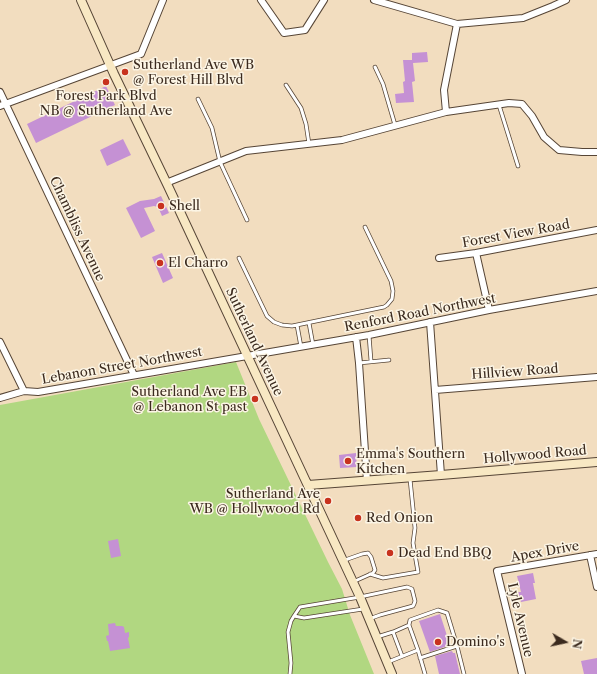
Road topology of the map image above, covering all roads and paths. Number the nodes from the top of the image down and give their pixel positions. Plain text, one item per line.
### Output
1 (81, 0) edge
2 (163, 0) edge
3 (260, 0) edge
4 (324, 0) edge
5 (374, 0) edge
6 (566, 0) edge
7 (384, 1) edge
8 (457, 24) junction
9 (110, 66) junction
10 (375, 67) dead end
11 (286, 85) dead end
12 (0, 92) edge
13 (198, 99) dead end
14 (3, 105) edge
15 (499, 105) junction
16 (446, 112) junction
17 (395, 125) junction
18 (310, 144) junction
19 (597, 152) edge
20 (220, 162) junction
21 (518, 166) dead end
22 (166, 182) junction
23 (247, 220) dead end
24 (365, 227) dead end
25 (597, 230) edge
26 (476, 253) junction
27 (239, 258) dead end
28 (440, 258) dead end
29 (597, 292) edge
30 (489, 310) junction
31 (430, 322) junction
32 (309, 323) junction
33 (297, 325) junction
34 (368, 335) junction
35 (356, 337) junction
36 (0, 342) edge
37 (313, 345) junction
38 (301, 347) junction
39 (247, 356) junction
40 (389, 360) dead end
41 (372, 361) junction
42 (359, 363) junction
43 (134, 375) junction
44 (597, 377) edge
45 (435, 390) junction
46 (24, 391) junction
47 (0, 398) edge
48 (597, 462) edge
49 (441, 476) junction
50 (410, 478) junction
51 (367, 481) junction
52 (308, 485) junction
53 (597, 554) edge
54 (590, 555) junction
55 (343, 560) junction
56 (497, 571) joint
57 (370, 574) junction
58 (353, 582) junction
59 (597, 587) edge
60 (360, 597) junction
61 (365, 609) junction
62 (294, 616) junction
63 (369, 619) junction
64 (409, 625) junction
65 (393, 632) junction
66 (377, 637) junction
67 (458, 646) junction
68 (418, 650) junction
69 (402, 656) junction
70 (420, 658) junction
71 (387, 662) junction
72 (290, 674) edge
73 (392, 674) edge
74 (425, 674) edge
75 (464, 674) edge
76 (522, 674) edge

1 - 9 street, Sutherland Avenue
2 - 9 street
3 - 4 street
5 - 7 street
6 - 8 street
7 - 8 street
8 - 16 street
9 - 14 street
9 - 22 street, Sutherland Avenue
10 - 17 lane
11 - 18 lane
12 - 14 street, Chambliss Avenue
13 - 20 lane
14 - 43 street, Chambliss Avenue
15 - 16 street
15 - 19 street
15 - 21 lane
16 - 17 street
17 - 18 street
18 - 20 street
20 - 22 street
20 - 23 lane
22 - 39 street, Sutherland Avenue
24 - 32 lane
25 - 26 street, Forest View Road
26 - 28 street, Forest View Road
26 - 30 street
27 - 33 lane
29 - 30 street, Renford Road Northwest
30 - 31 street, Renford Road Northwest
31 - 34 street, Renford Road Northwest
31 - 45 street
32 - 33 lane
32 - 37 lane
33 - 38 lane
34 - 35 street, Renford Road Northwest
34 - 41 lane
35 - 37 street, Renford Road Northwest
35 - 42 street
36 - 46 street
37 - 38 street, Renford Road Northwest
38 - 39 street, Renford Road Northwest
39 - 43 street, Lebanon Street Northwest
39 - 52 street, Sutherland Avenue
40 - 41 lane
41 - 42 lane
42 - 51 street
43 - 46 street, Lebanon Street Northwest
44 - 45 street, Hillview Road
45 - 49 street
46 - 47 street, Lebanon Street Northwest
48 - 49 street, Hollywood Road
49 - 50 street, Hollywood Road
50 - 51 street, Hollywood Road
50 - 57 lane
51 - 52 street, Hollywood Road
52 - 55 street, Sutherland Avenue
53 - 54 street, Apex Drive
54 - 56 street, Apex Drive
54 - 59 street
55 - 57 lane
55 - 58 street, Sutherland Avenue
56 - 76 street, Lyle Avenue
57 - 58 lane
58 - 60 street, Sutherland Avenue
60 - 61 street, Sutherland Avenue
60 - 62 lane
60 - 63 lane
61 - 62 lane
61 - 63 street, Sutherland Avenue
62 - 72 lane
63 - 66 street, Sutherland Avenue
64 - 65 lane
64 - 67 lane
64 - 68 lane
65 - 66 lane
65 - 69 lane
66 - 71 street, Sutherland Avenue
67 - 70 lane
67 - 75 lane
68 - 69 lane
68 - 70 lane
69 - 71 lane
70 - 74 lane
71 - 73 street, Sutherland Avenue

